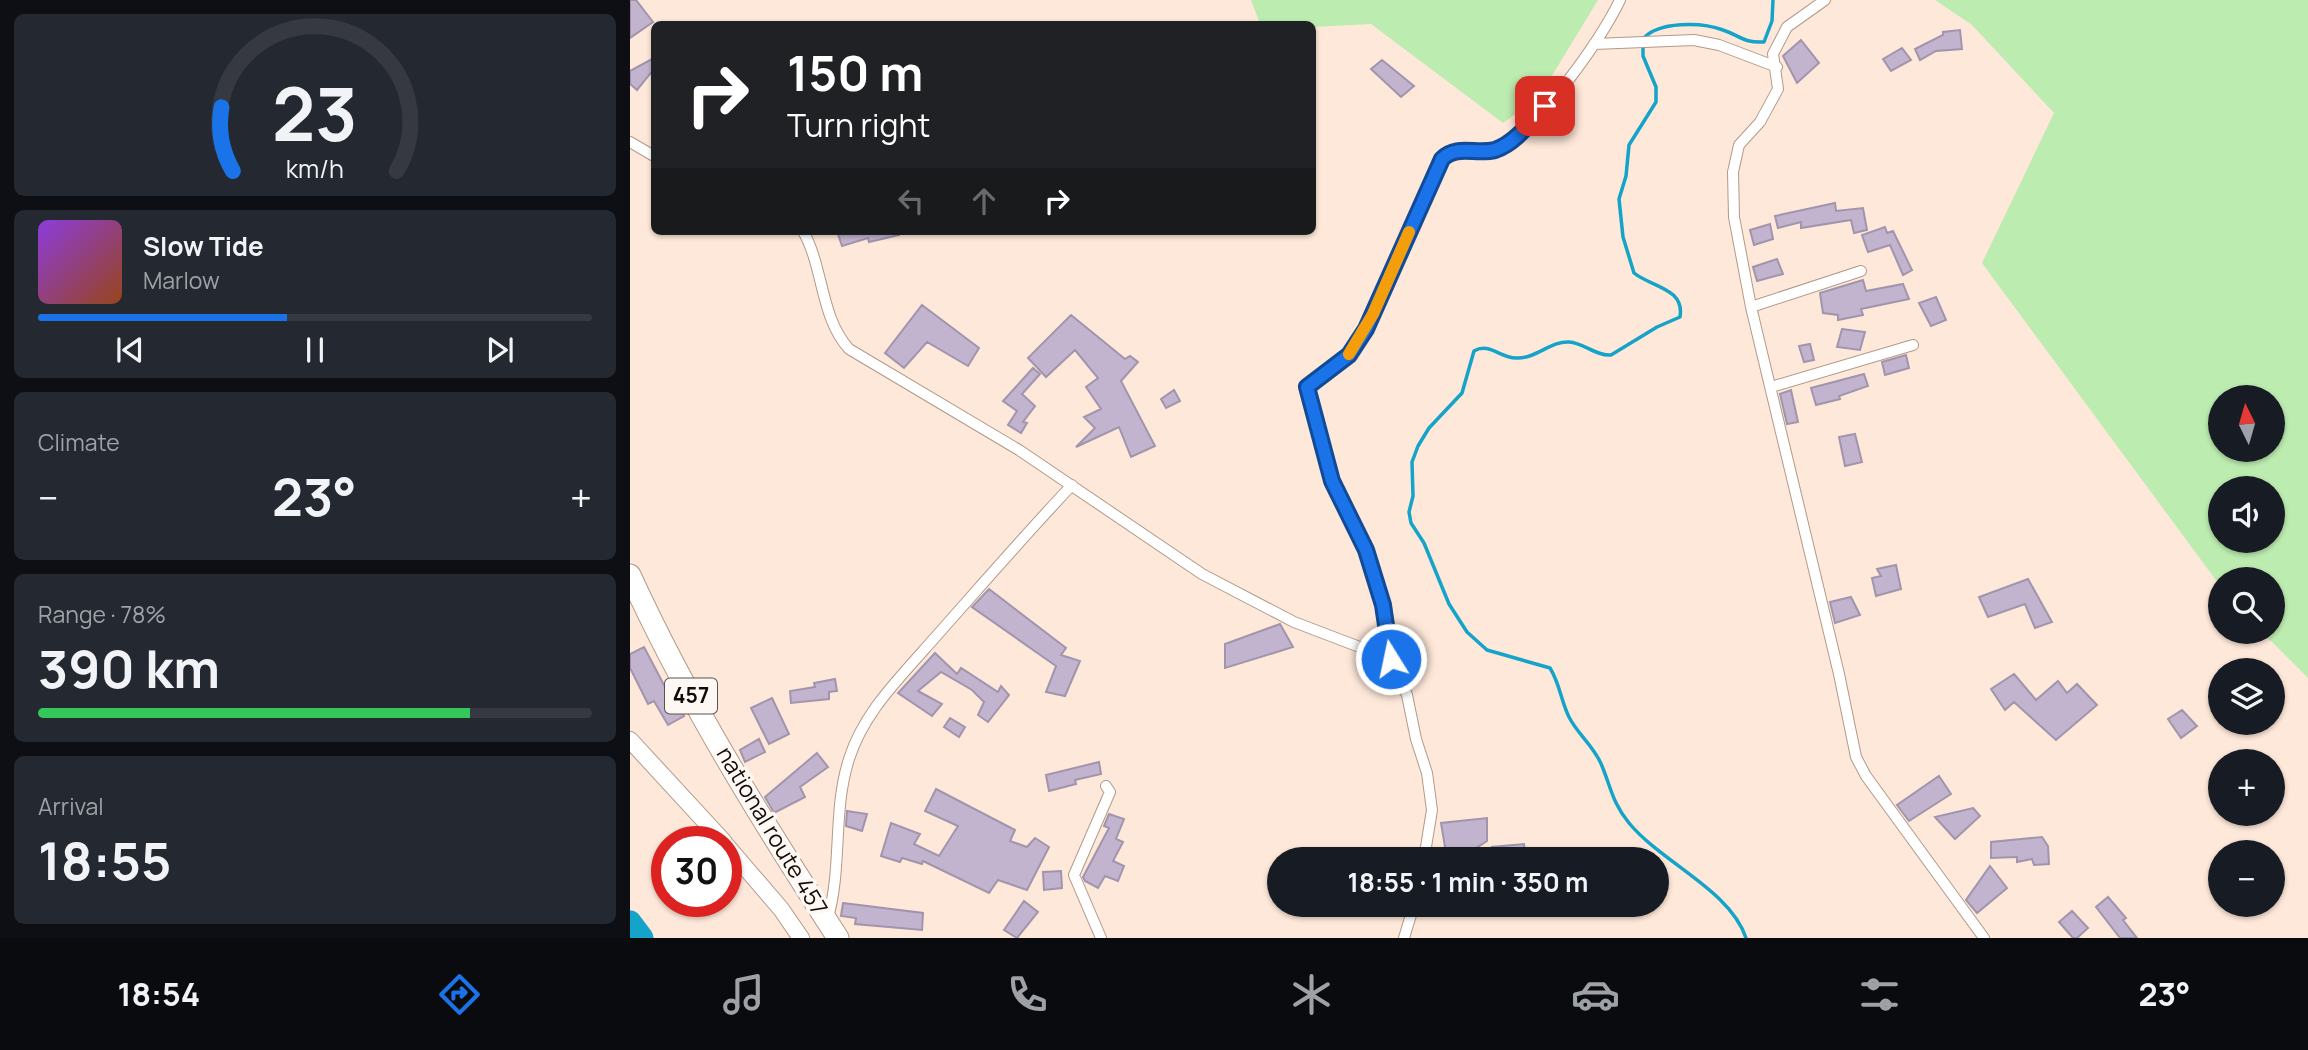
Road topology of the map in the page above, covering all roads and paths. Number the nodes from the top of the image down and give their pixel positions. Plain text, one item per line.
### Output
1 (1620, 0) edge
2 (1825, 0) edge
3 (1594, 44) junction
4 (1777, 67) junction
5 (630, 142) edge
6 (651, 154) edge
7 (804, 235) edge
8 (1861, 271) dead end
9 (1751, 307) junction
10 (1913, 345) dead end
11 (1771, 387) junction
12 (1072, 485) junction
13 (630, 575) edge
14 (1391, 659) junction
15 (630, 740) edge
16 (1106, 786) dead end
17 (709, 826) edge
18 (1426, 847) edge
19 (742, 863) edge
20 (1411, 917) edge
21 (832, 929) edge
22 (801, 938) edge
23 (1101, 938) edge
24 (1404, 938) edge
25 (1984, 938) edge

1 - 3 street
2 - 4 street
3 - 4 street
3 - 14 street
4 - 9 street
5 - 6 street
7 - 12 street
8 - 9 street
9 - 11 street
10 - 11 street
11 - 25 street
12 - 14 street
12 - 21 street
13 - 21 highway, national route 457 / 457
14 - 18 street
15 - 17 main road
16 - 23 street
19 - 22 main road
20 - 24 street

